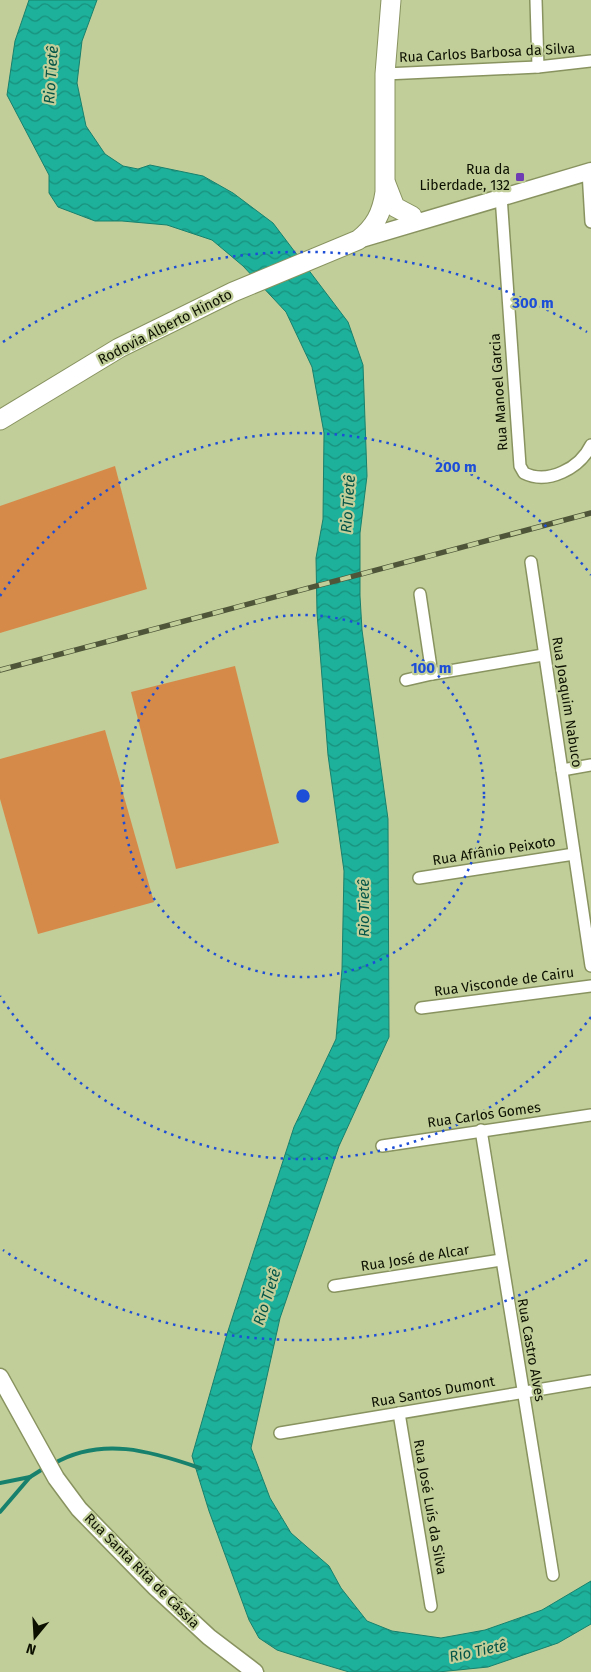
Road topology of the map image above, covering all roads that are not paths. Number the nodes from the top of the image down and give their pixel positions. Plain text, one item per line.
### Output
1 (391, 0) edge
2 (536, 0) edge
3 (591, 61) edge
4 (538, 67) junction
5 (385, 74) junction
6 (590, 171) edge
7 (386, 182) junction
8 (501, 196) junction
9 (464, 207) junction
10 (412, 216) junction
11 (376, 222) junction
12 (591, 222) edge
13 (358, 240) junction
14 (332, 249) junction
15 (0, 420) edge
16 (591, 445) edge
17 (531, 562) dead end
18 (420, 594) dead end
19 (544, 654) junction
20 (432, 674) junction
21 (406, 680) dead end
22 (591, 765) edge
23 (562, 770) junction
24 (574, 854) junction
25 (419, 878) dead end
26 (591, 966) edge
27 (591, 986) edge
28 (421, 1008) dead end
29 (591, 1115) edge
30 (481, 1130) junction
31 (382, 1146) dead end
32 (501, 1260) junction
33 (334, 1286) dead end
34 (0, 1377) edge
35 (591, 1381) edge
36 (524, 1391) junction
37 (398, 1413) junction
38 (280, 1433) dead end
39 (552, 1575) dead end
40 (431, 1606) dead end
41 (255, 1672) edge

1 - 5 main road, Rodovia Alberto Hinoto
2 - 4 street
3 - 4 street, Rua Carlos Barbosa da Silva
4 - 5 street, Rua Carlos Barbosa da Silva
5 - 7 main road, Rodovia Alberto Hinoto
6 - 8 street
6 - 12 street
7 - 10 main road
7 - 11 main road, Rodovia Alberto Hinoto
8 - 9 street
8 - 16 street, Rua Manoel Garcia
9 - 10 street
9 - 13 street
10 - 11 street
11 - 13 main road, Rodovia Alberto Hinoto
11 - 14 main road, Rodovia Alberto Hinoto
13 - 14 main road, Rodovia Alberto Hinoto
14 - 15 main road, Rodovia Alberto Hinoto
17 - 19 street, Rua Joaquim Nabuco
18 - 20 street
19 - 20 street
19 - 23 street, Rua Joaquim Nabuco
20 - 21 street
22 - 23 street
23 - 24 street, Rua Joaquim Nabuco
24 - 25 street, Rua Afrânio Peixoto
24 - 26 street, Rua Joaquim Nabuco
27 - 28 street, Rua Visconde de Cairu
29 - 30 street, Rua Carlos Gomes
30 - 31 street, Rua Carlos Gomes
30 - 32 street, Rua Castro Alves
32 - 33 street, Rua José de Alcar
32 - 36 street, Rua Castro Alves
34 - 41 street, Rua Santa Rita de Cássia
35 - 36 street, Rua Santos Dumont
36 - 37 street, Rua Santos Dumont
36 - 39 street, Rua Castro Alves
37 - 38 street, Rua Santos Dumont
37 - 40 street, Rua José Luís da Silva

